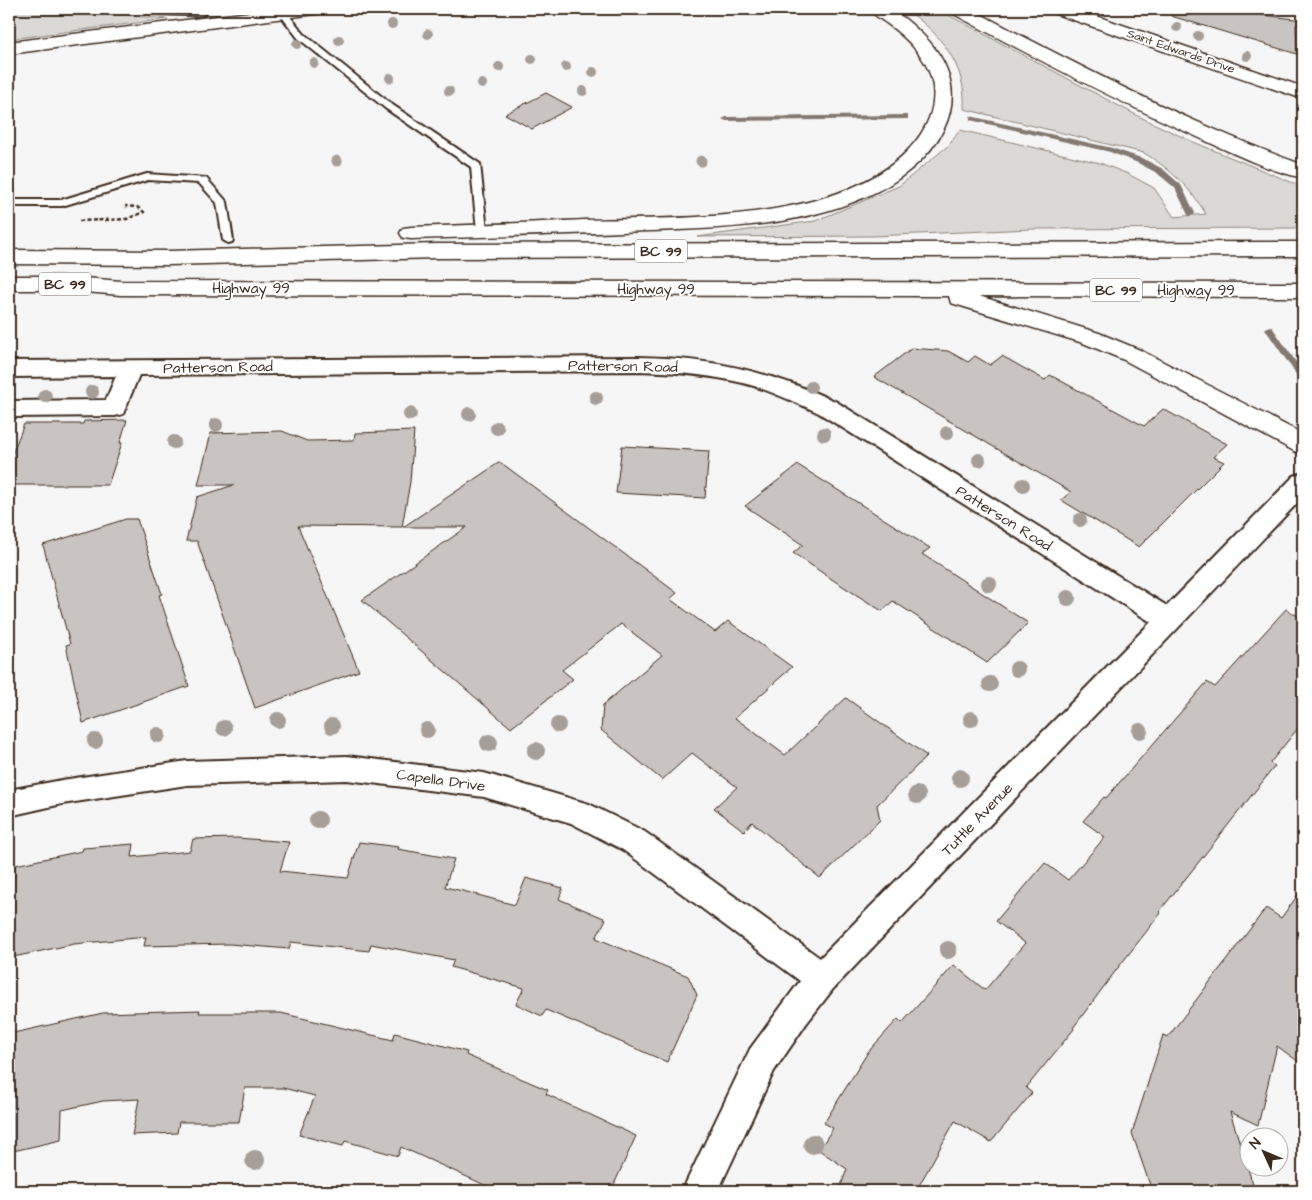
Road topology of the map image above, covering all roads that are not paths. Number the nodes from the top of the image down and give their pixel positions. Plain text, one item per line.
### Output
1 (150, 9) edge
2 (253, 9) edge
3 (315, 9) edge
4 (878, 9) edge
5 (958, 9) edge
6 (1059, 9) edge
7 (282, 11) edge
8 (9, 48) edge
9 (1303, 93) edge
10 (1303, 172) edge
11 (9, 203) edge
12 (482, 231) junction
13 (228, 240) junction
14 (1303, 249) edge
15 (14, 257) edge
16 (9, 283) edge
17 (121, 288) junction
18 (929, 289) junction
19 (1303, 290) edge
20 (9, 301) edge
21 (130, 368) junction
22 (9, 369) edge
23 (9, 409) edge
24 (1303, 445) edge
25 (1303, 482) edge
26 (1169, 620) junction
27 (9, 803) edge
28 (822, 978) junction
29 (700, 1191) edge

1 - 2 main road
3 - 7 main road
4 - 12 main road
5 - 10 main road
6 - 9 main road, Saint Edwards Drive
7 - 8 main road
7 - 12 lane
11 - 13 lane
12 - 13 main road
13 - 15 main road
14 - 15 main road, Highway 99 / BC 99
16 - 17 main road, Highway 99 / BC 99
17 - 18 main road, Highway 99 / BC 99
17 - 20 main road
18 - 19 main road, Highway 99 / BC 99
18 - 24 main road
21 - 22 street, Patterson Road
21 - 23 street
21 - 26 street, Patterson Road
25 - 26 street, Tuttle Avenue
26 - 28 street, Tuttle Avenue
27 - 28 street, Capella Drive
28 - 29 street, Tuttle Avenue

